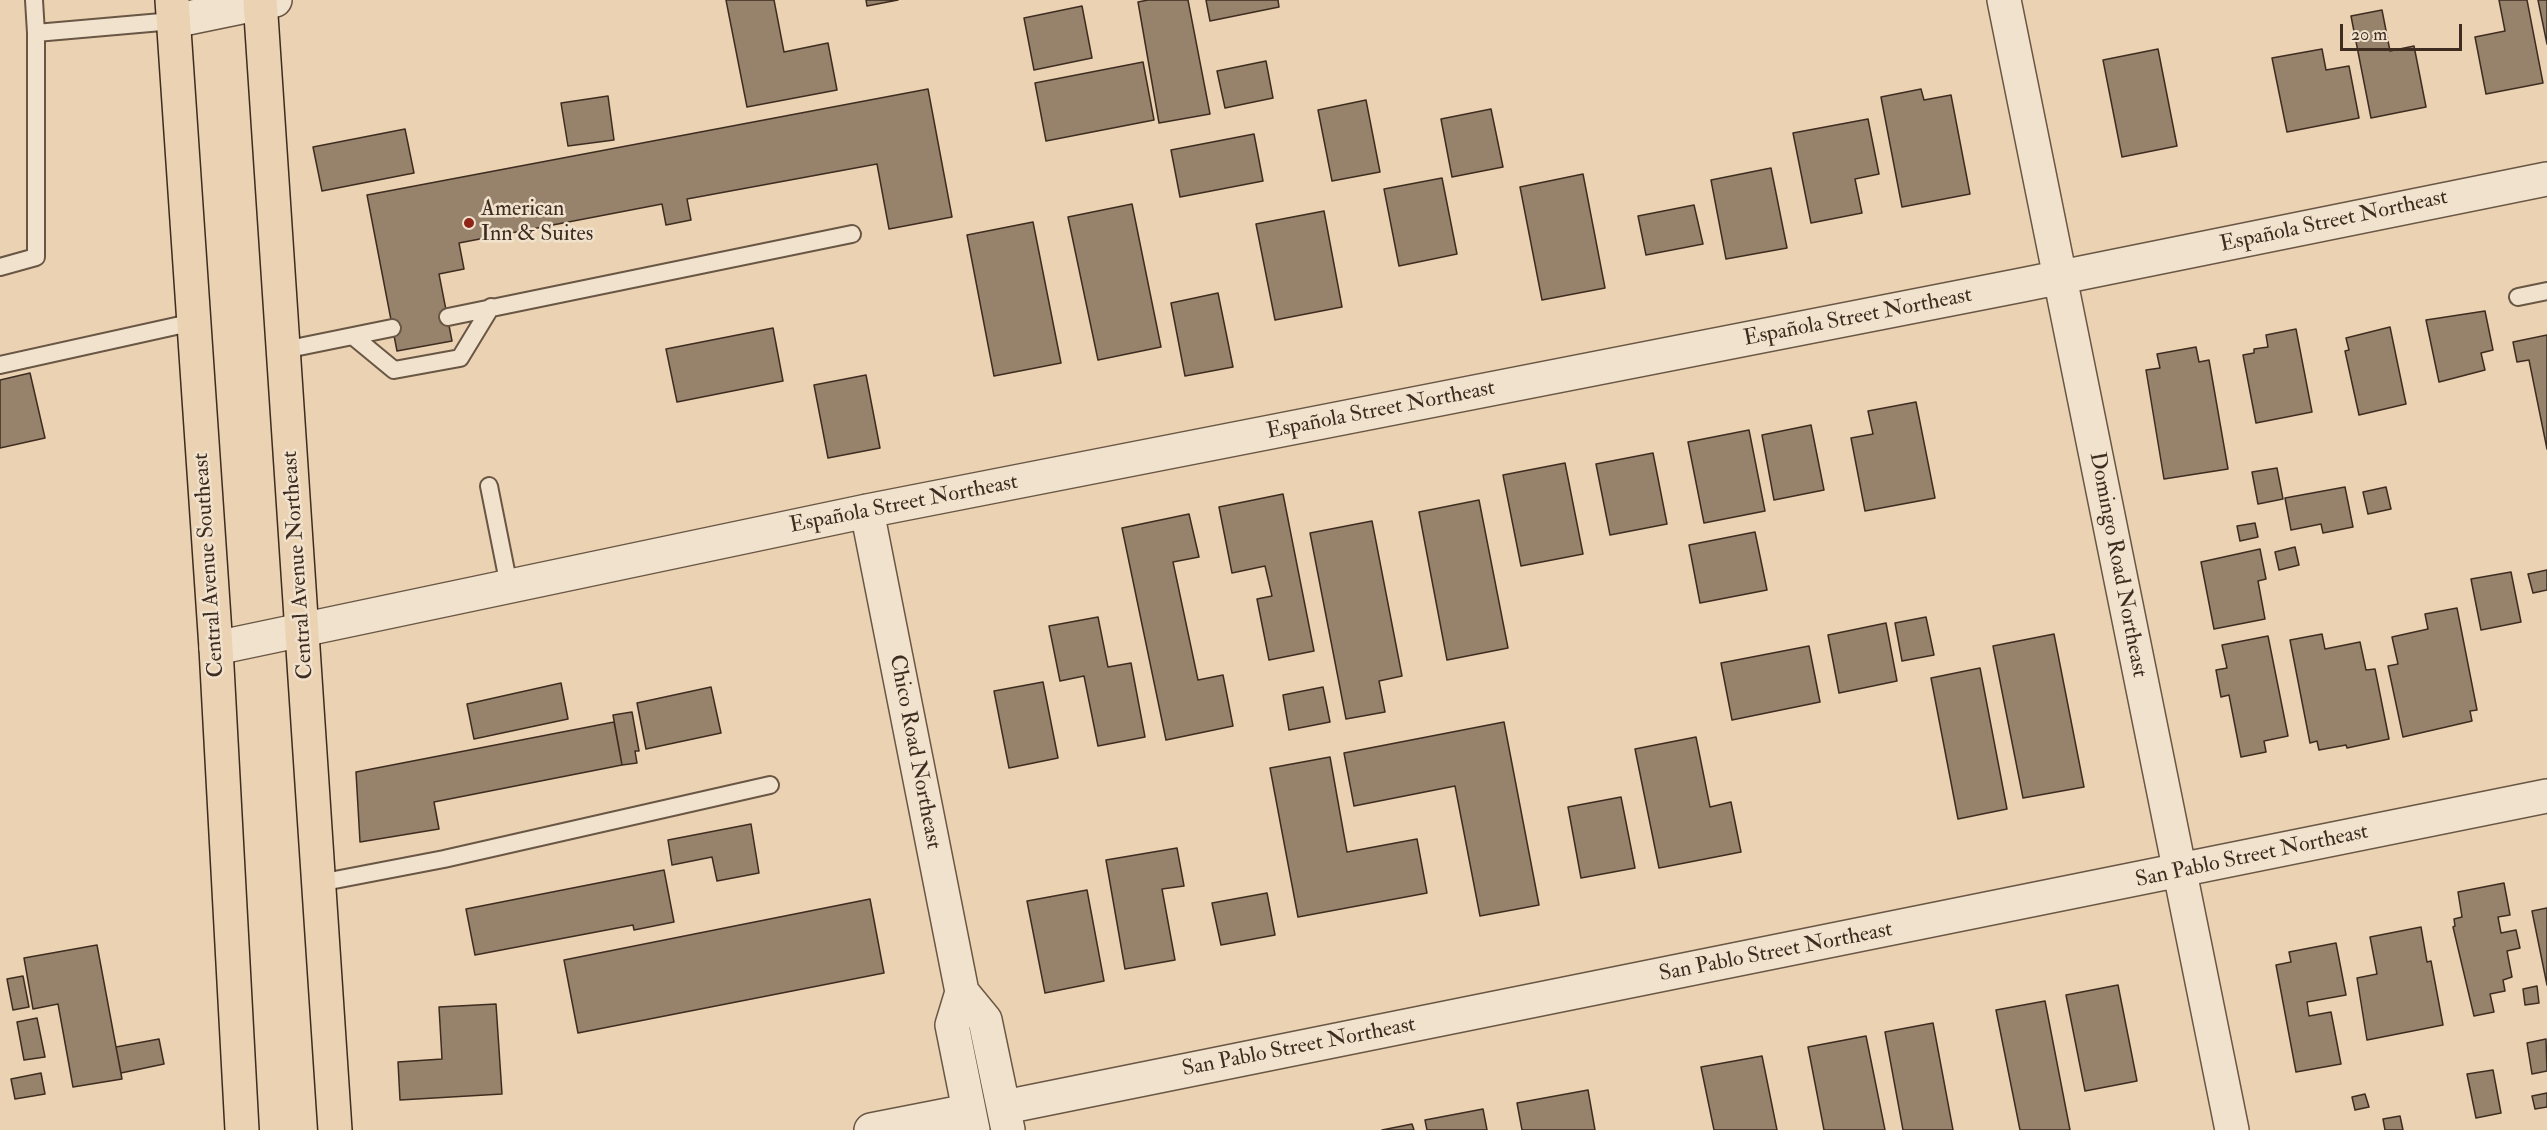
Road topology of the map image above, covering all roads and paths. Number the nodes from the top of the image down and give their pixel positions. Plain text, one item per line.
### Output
1 (33, 0) edge
2 (2004, 0) edge
3 (265, 1) edge
4 (173, 10) edge
5 (36, 33) junction
6 (2547, 179) edge
7 (852, 234) dead end
8 (0, 267) edge
9 (2059, 278) junction
10 (2547, 291) edge
11 (2518, 297) dead end
12 (491, 307) junction
13 (448, 317) dead end
14 (194, 322) junction
15 (392, 328) dead end
16 (354, 337) junction
17 (284, 350) junction
18 (0, 365) edge
19 (489, 486) dead end
20 (867, 511) junction
21 (509, 586) junction
22 (303, 629) junction
23 (216, 648) junction
24 (770, 785) dead end
25 (2547, 796) edge
26 (2179, 872) junction
27 (319, 883) junction
28 (962, 992) junction
29 (1006, 1118) edge
30 (971, 1120) edge
31 (331, 1129) edge
32 (242, 1130) edge
33 (871, 1130) edge
34 (2232, 1130) edge

1 - 5 lane
2 - 9 street, Domingo Road Northeast
3 - 4 street
3 - 17 main road, Central Avenue Northeast
4 - 5 lane
4 - 14 main road, Central Avenue Southeast
5 - 8 lane
6 - 9 street, Española Street Northeast
7 - 12 lane
9 - 20 street, Española Street Northeast
9 - 26 street, Domingo Road Northeast
10 - 11 lane
12 - 13 lane
12 - 16 lane
14 - 18 lane
14 - 23 main road, Central Avenue Southeast
15 - 16 lane
16 - 17 lane
17 - 22 main road, Central Avenue Northeast
19 - 21 lane
20 - 21 street, Española Street Northeast
20 - 28 street, Chico Road Northeast
21 - 22 street, Española Street Northeast
22 - 23 street, Española Street Northeast
22 - 27 main road, Central Avenue Northeast
23 - 32 main road, Central Avenue Southeast
24 - 27 lane
25 - 26 street, San Pablo Street Northeast
26 - 29 street, San Pablo Street Northeast
26 - 34 street, Domingo Road Northeast
27 - 31 main road, Central Avenue Northeast
28 - 29 street, Chico Road Northeast
28 - 30 street, Chico Road Northeast
30 - 33 street

